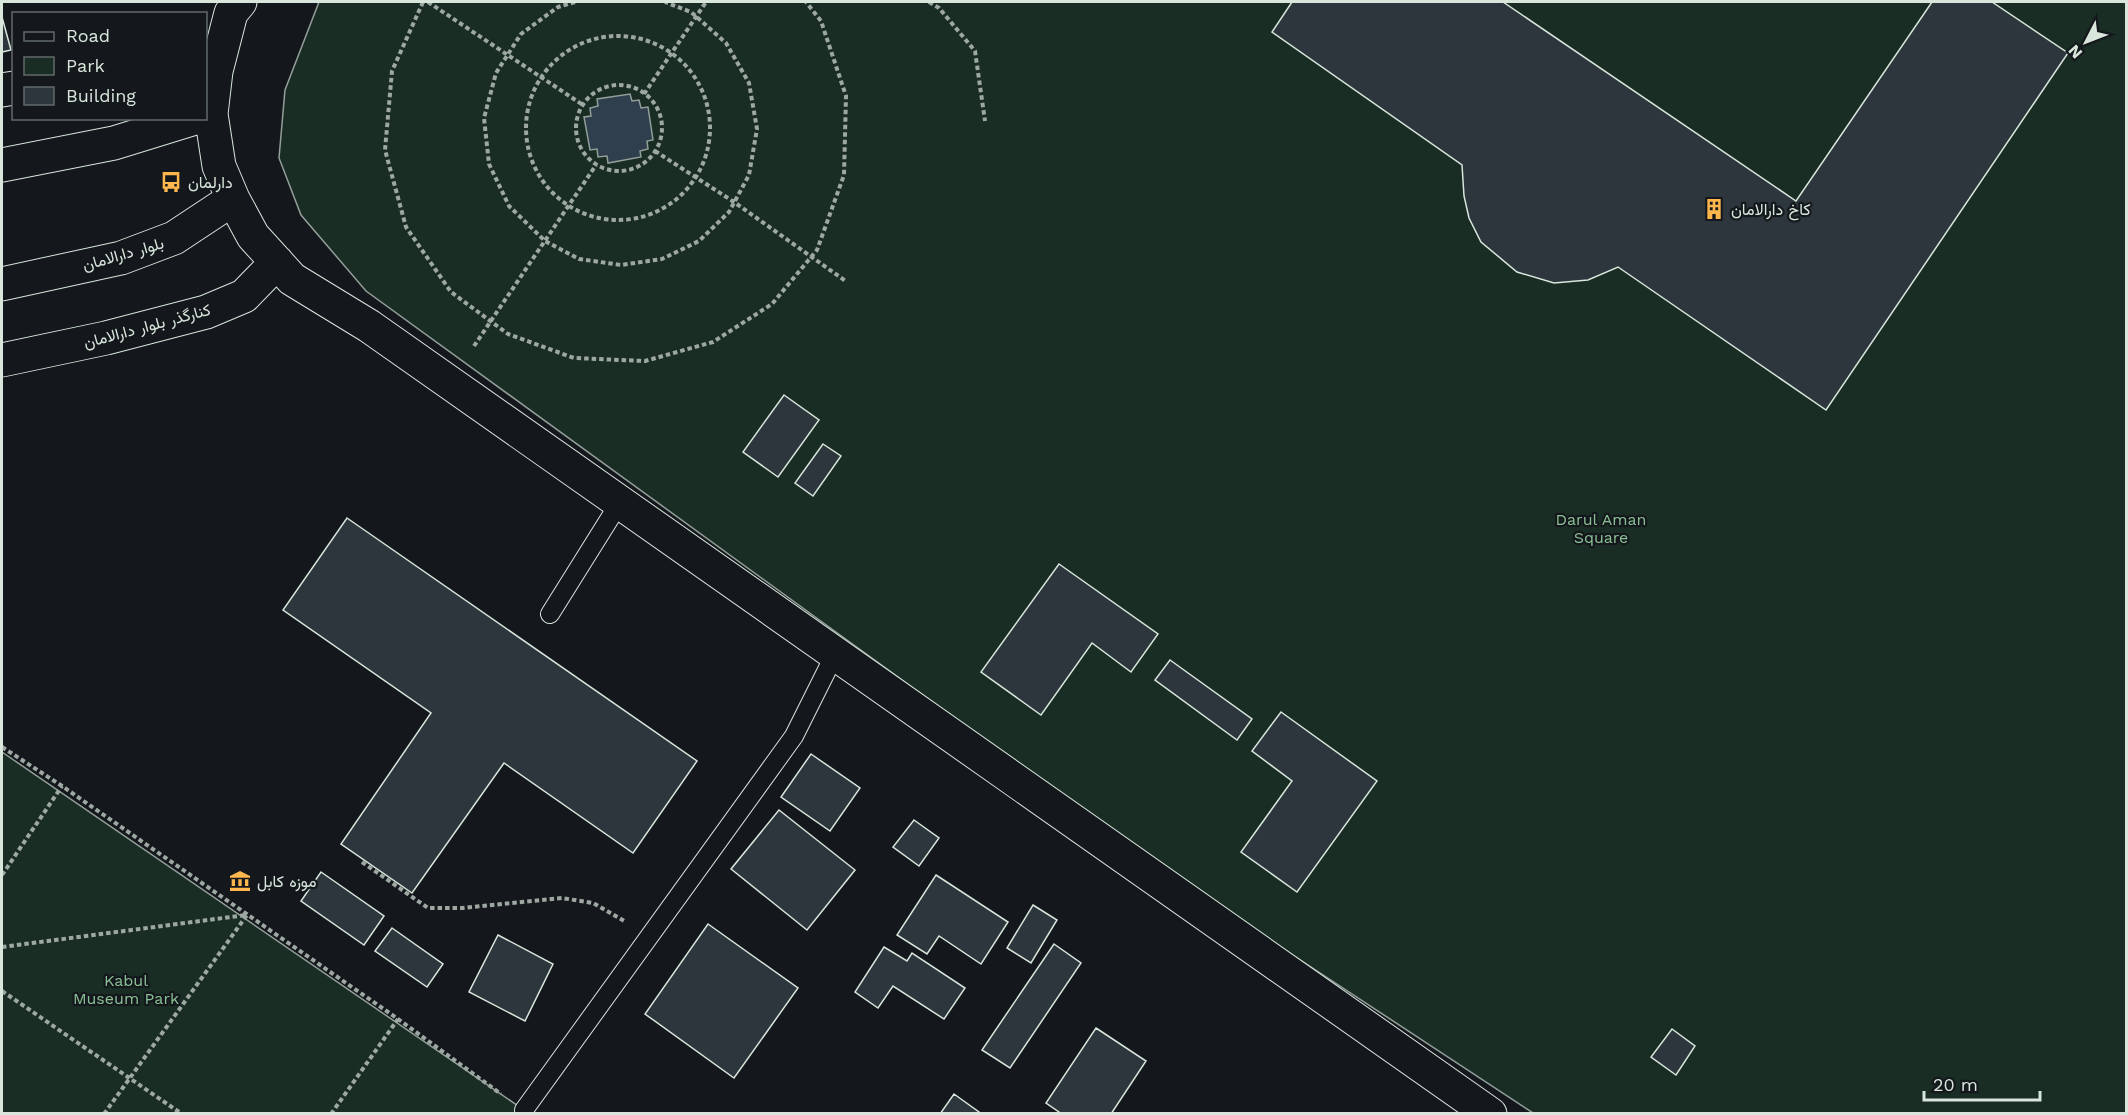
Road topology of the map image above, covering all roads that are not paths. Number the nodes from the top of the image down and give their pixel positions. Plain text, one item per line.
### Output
1 (240, 2) edge
2 (216, 35) edge
3 (207, 104) edge
4 (191, 120) edge
5 (205, 120) edge
6 (2, 165) edge
7 (233, 199) junction
8 (277, 262) junction
9 (2, 284) edge
10 (2, 360) edge
11 (620, 502) junction
12 (550, 614) dead end
13 (835, 654) junction
14 (524, 1110) road end
15 (1490, 1113) edge

1 - 2 main road
2 - 3 main road
4 - 6 main road
5 - 7 main road
7 - 8 main road
7 - 9 main road, بلوار دارالامان
8 - 10 main road, کنارگذر بلوار دارالامان
8 - 11 main road
11 - 12 lane
11 - 13 main road
13 - 14 lane
13 - 15 main road

